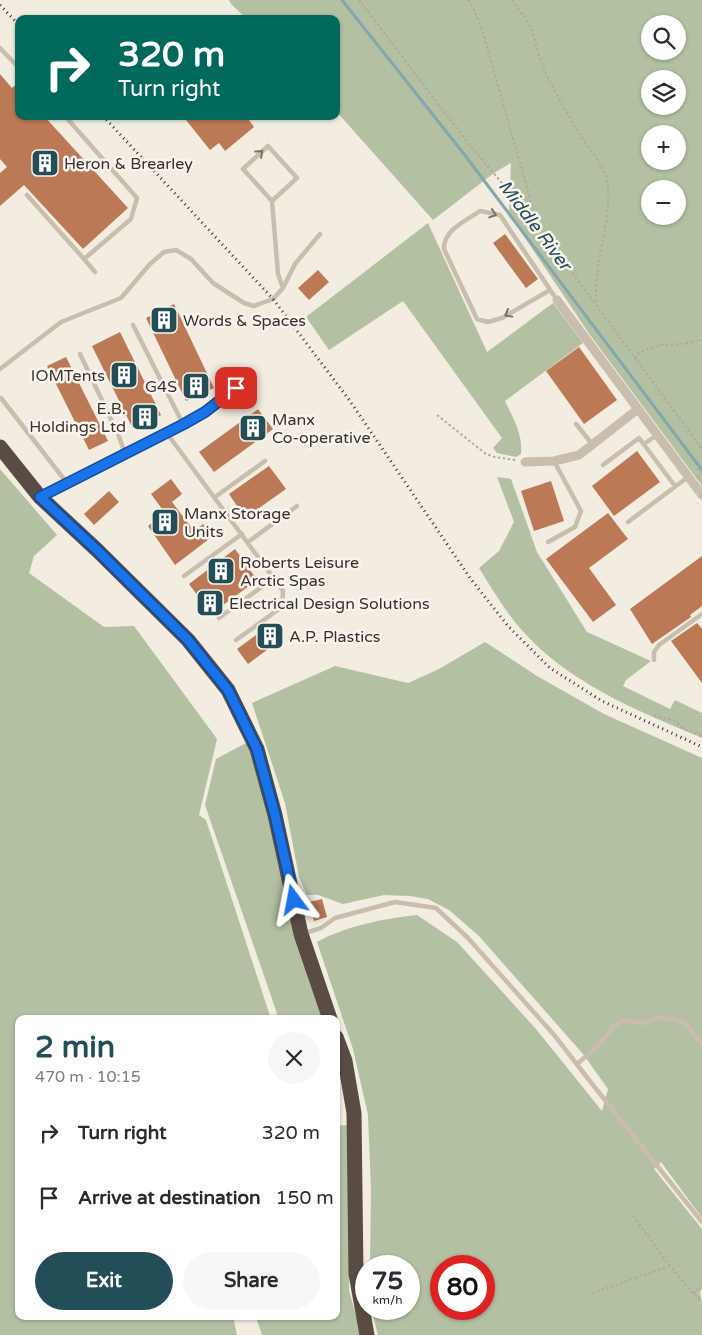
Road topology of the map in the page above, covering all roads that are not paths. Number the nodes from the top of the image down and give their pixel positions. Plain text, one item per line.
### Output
1 (0, 48) edge
2 (15, 64) edge
3 (69, 120) edge
4 (27, 195) dead end
5 (272, 201) junction
6 (320, 234) dead end
7 (84, 259) junction
8 (95, 272) dead end
9 (283, 288) junction
10 (550, 290) junction
11 (557, 300) joint
12 (133, 324) dead end
13 (80, 354) dead end
14 (0, 369) edge
15 (236, 388) dead end
16 (1, 398) edge
17 (638, 409) junction
18 (184, 424) junction
19 (576, 424) dead end
20 (166, 432) junction
21 (657, 435) junction
22 (644, 444) junction
23 (593, 445) junction
24 (0, 447) edge
25 (125, 453) junction
26 (265, 461) dead end
27 (554, 461) junction
28 (525, 462) road end
29 (603, 465) dead end
30 (688, 477) junction
31 (67, 483) junction
32 (675, 486) junction
33 (702, 495) edge
34 (40, 497) junction
35 (215, 498) junction
36 (297, 506) dead end
37 (628, 522) dead end
38 (242, 534) junction
39 (248, 542) junction
40 (548, 542) dead end
41 (184, 576) dead end
42 (274, 578) junction
43 (702, 614) edge
44 (219, 618) dead end
45 (236, 640) dead end
46 (654, 660) dead end
47 (301, 934) junction
48 (329, 1015) edge
49 (702, 1044) edge
50 (340, 1047) edge
51 (577, 1064) junction
52 (702, 1222) edge
53 (367, 1335) edge

1 - 2 lane
3 - 7 lane
4 - 7 lane
5 -> 5 lane
5 - 9 lane
6 - 9 lane
7 - 8 lane
9 - 14 lane
10 -> 10 lane
10 - 11 lane
11 - 17 street
12 - 18 lane
13 - 25 lane
15 - 18 lane
16 - 31 lane
17 - 21 street
17 - 23 street
18 - 20 lane
19 - 23 lane
20 - 25 lane
20 - 35 lane
21 - 22 lane
21 - 30 street
22 - 29 lane
22 - 32 lane
23 - 27 street
24 - 34 highway
25 - 31 lane
26 - 35 lane
27 - 28 street
27 - 40 lane
30 - 32 lane
30 - 33 street
31 - 34 lane
32 - 37 lane
34 - 47 highway
35 - 38 lane
36 - 39 lane
38 - 39 lane
38 - 41 lane
39 - 42 lane
42 - 44 lane
42 - 45 lane
43 - 46 lane
47 - 48 highway
47 - 51 lane
49 - 51 lane
50 - 53 highway
51 - 52 lane

